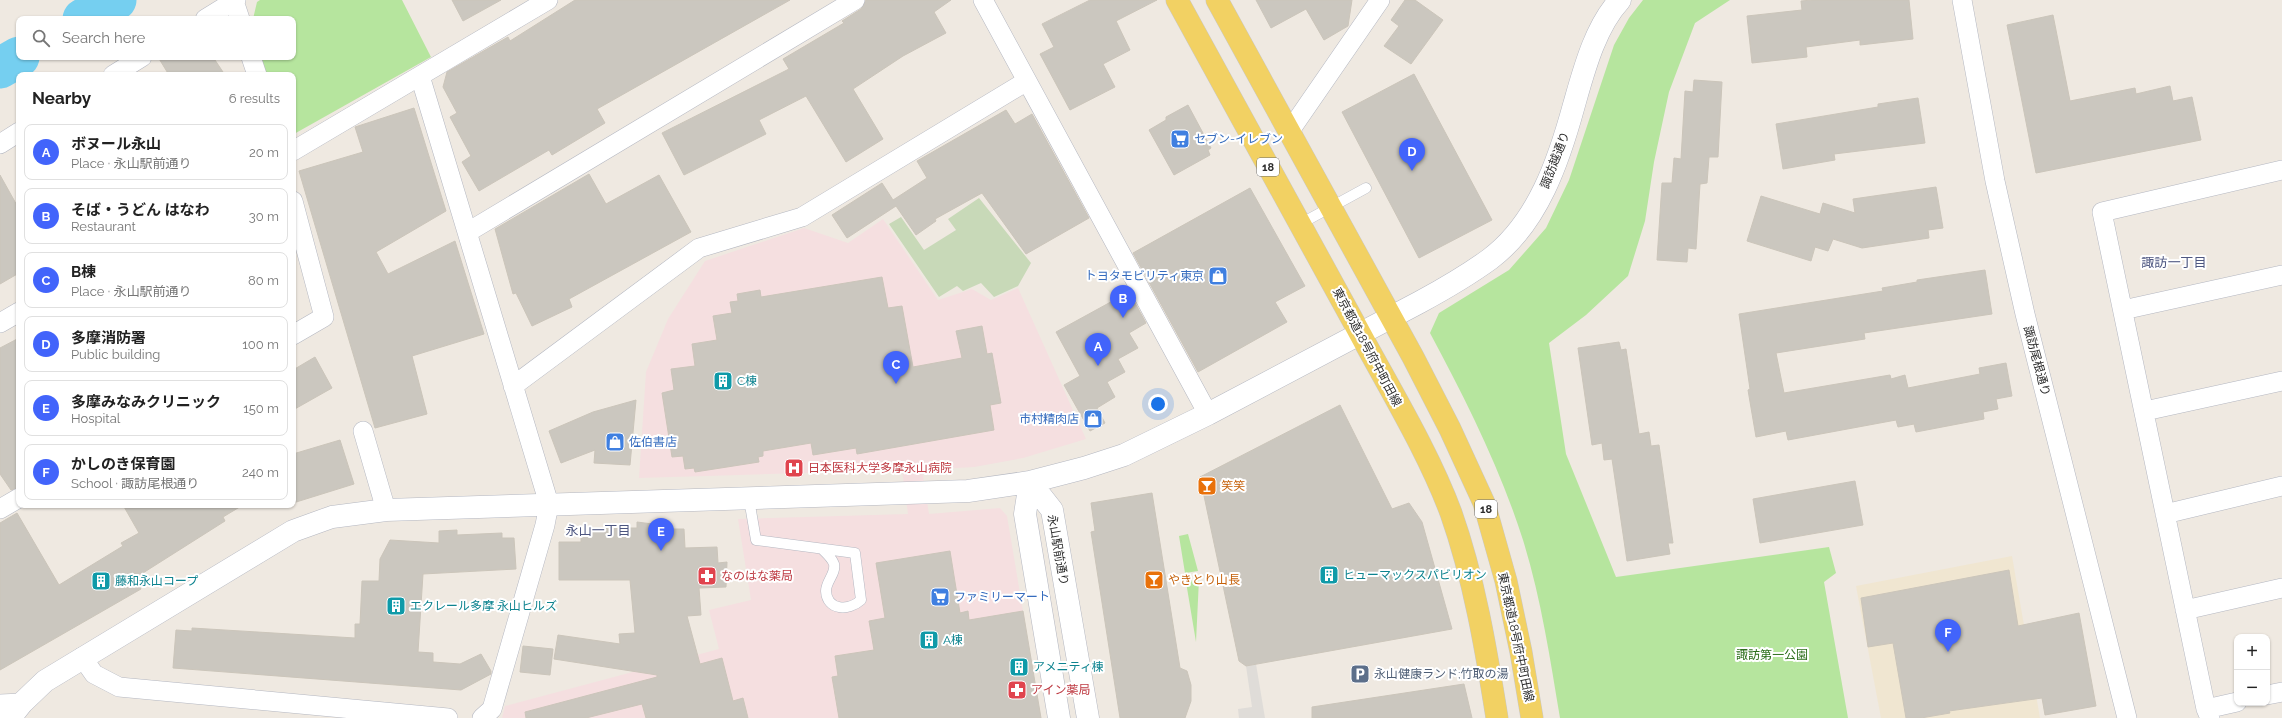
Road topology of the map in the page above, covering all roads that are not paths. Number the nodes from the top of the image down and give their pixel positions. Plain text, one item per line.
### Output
1 (235, 0) edge
2 (548, 0) edge
3 (855, 0) edge
4 (983, 0) edge
5 (1177, 0) edge
6 (1217, 0) edge
7 (1380, 0) edge
8 (1620, 0) edge
9 (1962, 0) edge
10 (210, 16) edge
11 (239, 16) edge
12 (137, 60) edge
13 (252, 60) edge
14 (118, 72) edge
15 (256, 72) edge
16 (420, 76) junction
17 (1027, 81) junction
18 (1289, 132) junction
19 (16, 134) edge
20 (0, 144) edge
21 (296, 148) edge
22 (2282, 170) edge
23 (1366, 188) dead end
24 (1330, 207) junction
25 (296, 212) edge
26 (1300, 224) junction
27 (468, 232) junction
28 (2282, 275) edge
29 (2123, 310) junction
30 (16, 314) edge
31 (1391, 318) junction
32 (0, 323) edge
33 (296, 333) edge
34 (1360, 334) junction
35 (2282, 380) edge
36 (512, 386) junction
37 (2145, 411) junction
38 (1208, 414) junction
39 (363, 431) dead end
40 (1030, 482) junction
41 (2282, 486) edge
42 (749, 499) junction
43 (16, 500) edge
44 (549, 504) junction
45 (0, 509) edge
46 (386, 510) junction
47 (2165, 514) junction
48 (822, 549) junction
49 (2282, 588) edge
50 (2185, 610) junction
51 (1076, 651) junction
52 (1048, 656) junction
53 (82, 657) junction
54 (2282, 692) edge
55 (2270, 694) edge
56 (2234, 703) edge
57 (0, 704) edge
58 (16, 710) edge
59 (2208, 713) edge
60 (448, 718) edge
61 (482, 718) edge
62 (1059, 718) edge
63 (1088, 718) edge
64 (1497, 718) edge
65 (1532, 718) edge
66 (2127, 718) edge

1 - 10 street
1 - 11 street
2 - 16 street
3 - 27 street
4 - 17 street
5 - 26 main road, 東京都道18号府中町田線 / 18
6 - 18 main road, 東京都道18号府中町田線 / 18
7 - 18 street
8 - 31 street, 諏訪越通り
9 - 66 street, 諏訪尾根通り
12 - 14 street
13 - 15 street
16 - 21 street
16 - 27 street
17 - 36 street
17 - 38 street
18 - 24 main road, 東京都道18号府中町田線 / 18
19 - 20 street
22 - 29 street
23 - 24 lane
24 - 26 lane
24 - 31 main road, 東京都道18号府中町田線 / 18
25 - 33 street
26 - 34 main road, 東京都道18号府中町田線 / 18
27 - 36 street
28 - 29 street
29 - 37 street
30 - 32 street
31 - 34 street, 諏訪越通り
31 - 65 main road, 東京都道18号府中町田線 / 18
34 - 38 street, 諏訪越通り
34 - 64 main road, 東京都道18号府中町田線 / 18
35 - 37 street
36 - 44 street
37 - 47 street
38 - 40 street, 諏訪越通り
39 - 46 street
40 - 42 street, 諏訪越通り
40 - 51 street, 永山駅前通り
40 - 52 street
41 - 47 street
42 - 44 street, 諏訪越通り
42 - 48 lane
43 - 45 street
44 - 46 street, 諏訪越通り
44 - 61 street
46 - 53 street, 諏訪越通り
47 - 50 street
48 - 48 lane
49 - 50 street
50 - 59 street
51 - 52 street
51 - 63 street, 永山駅前通り
52 - 62 street
53 - 58 street, 諏訪越通り
53 - 60 street
54 - 55 street
56 - 59 street
57 - 58 street

